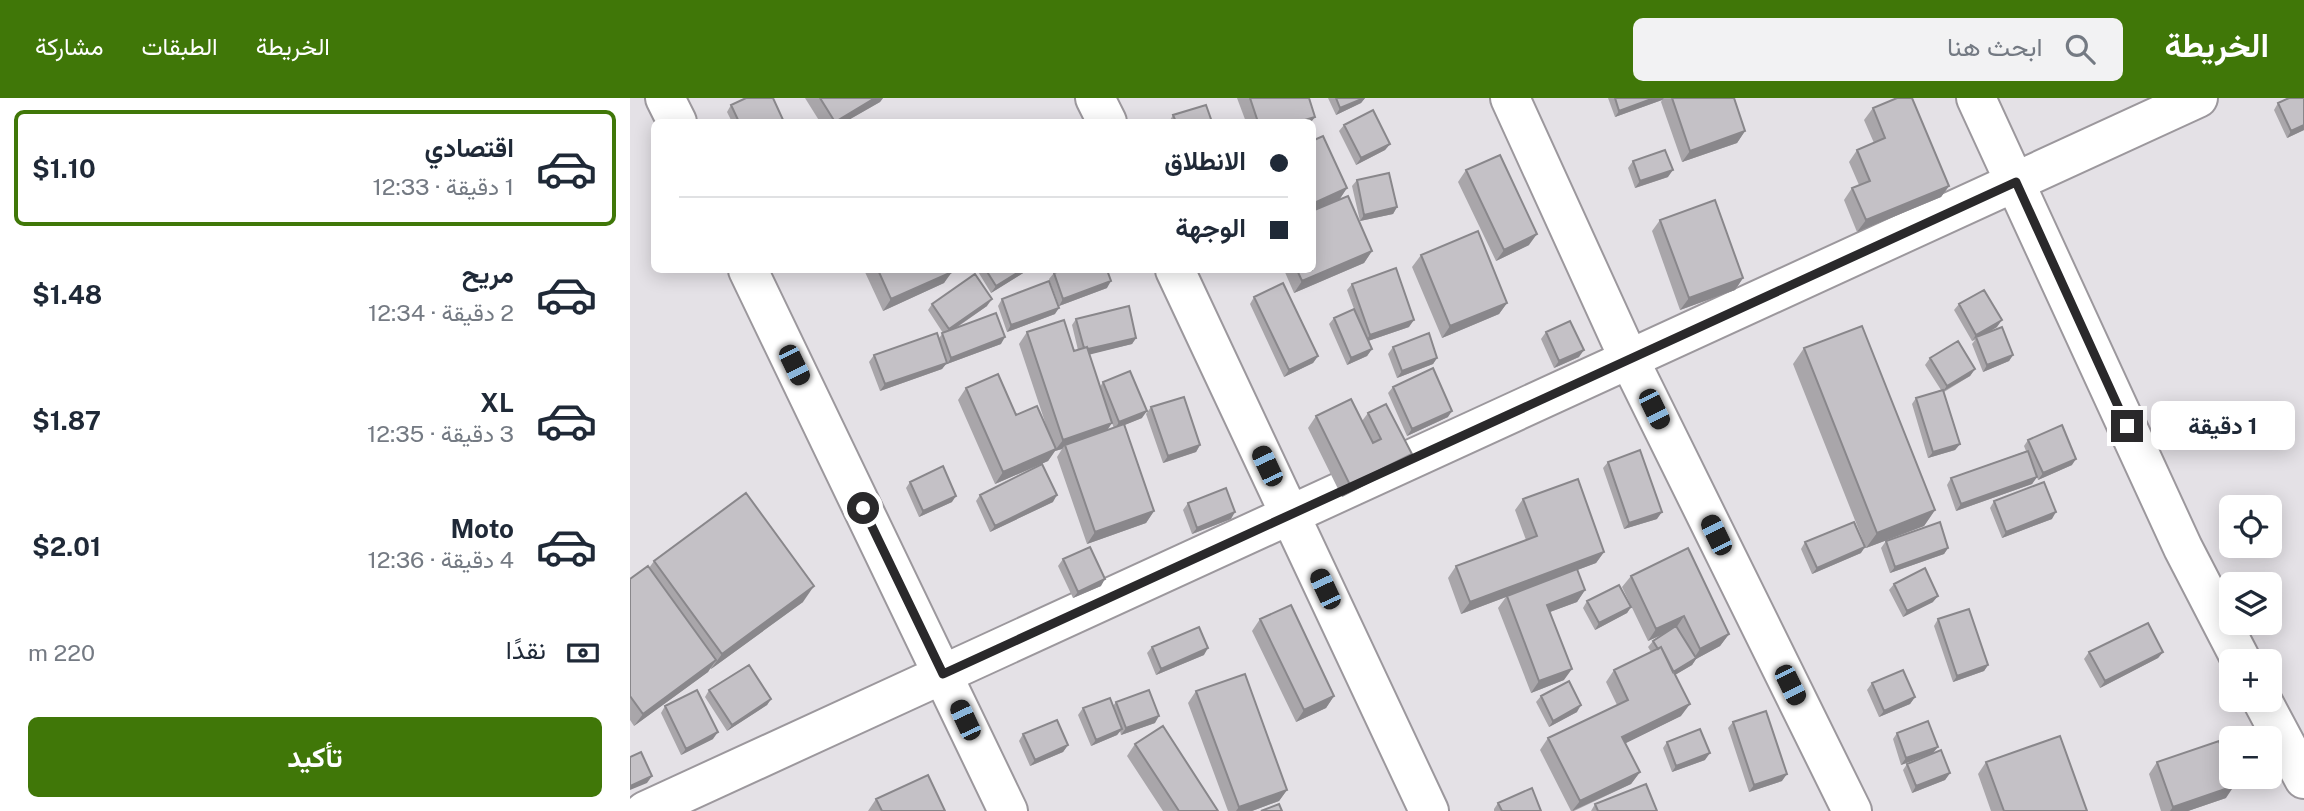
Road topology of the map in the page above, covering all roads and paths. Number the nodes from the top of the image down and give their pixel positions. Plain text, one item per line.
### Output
1 (665, 98) edge
2 (1095, 98) edge
3 (1510, 98) edge
4 (1976, 98) edge
5 (2198, 98) edge
6 (676, 119) edge
7 (1106, 119) edge
8 (2016, 182) junction
9 (749, 273) edge
10 (1176, 273) edge
11 (1629, 359) junction
12 (1290, 515) junction
13 (2235, 649) edge
14 (943, 674) junction
15 (2269, 712) edge
16 (2304, 779) edge
17 (645, 811) edge
18 (1008, 811) edge
19 (1429, 811) edge
20 (1852, 811) edge

1 - 6 street
2 - 7 street
3 - 11 street
4 - 8 street
5 - 8 street
8 - 11 street
8 - 13 street
9 - 14 street
10 - 12 street
11 - 12 street
11 - 20 street
12 - 14 street
12 - 19 street
14 - 17 street
14 - 18 street
15 - 16 street

